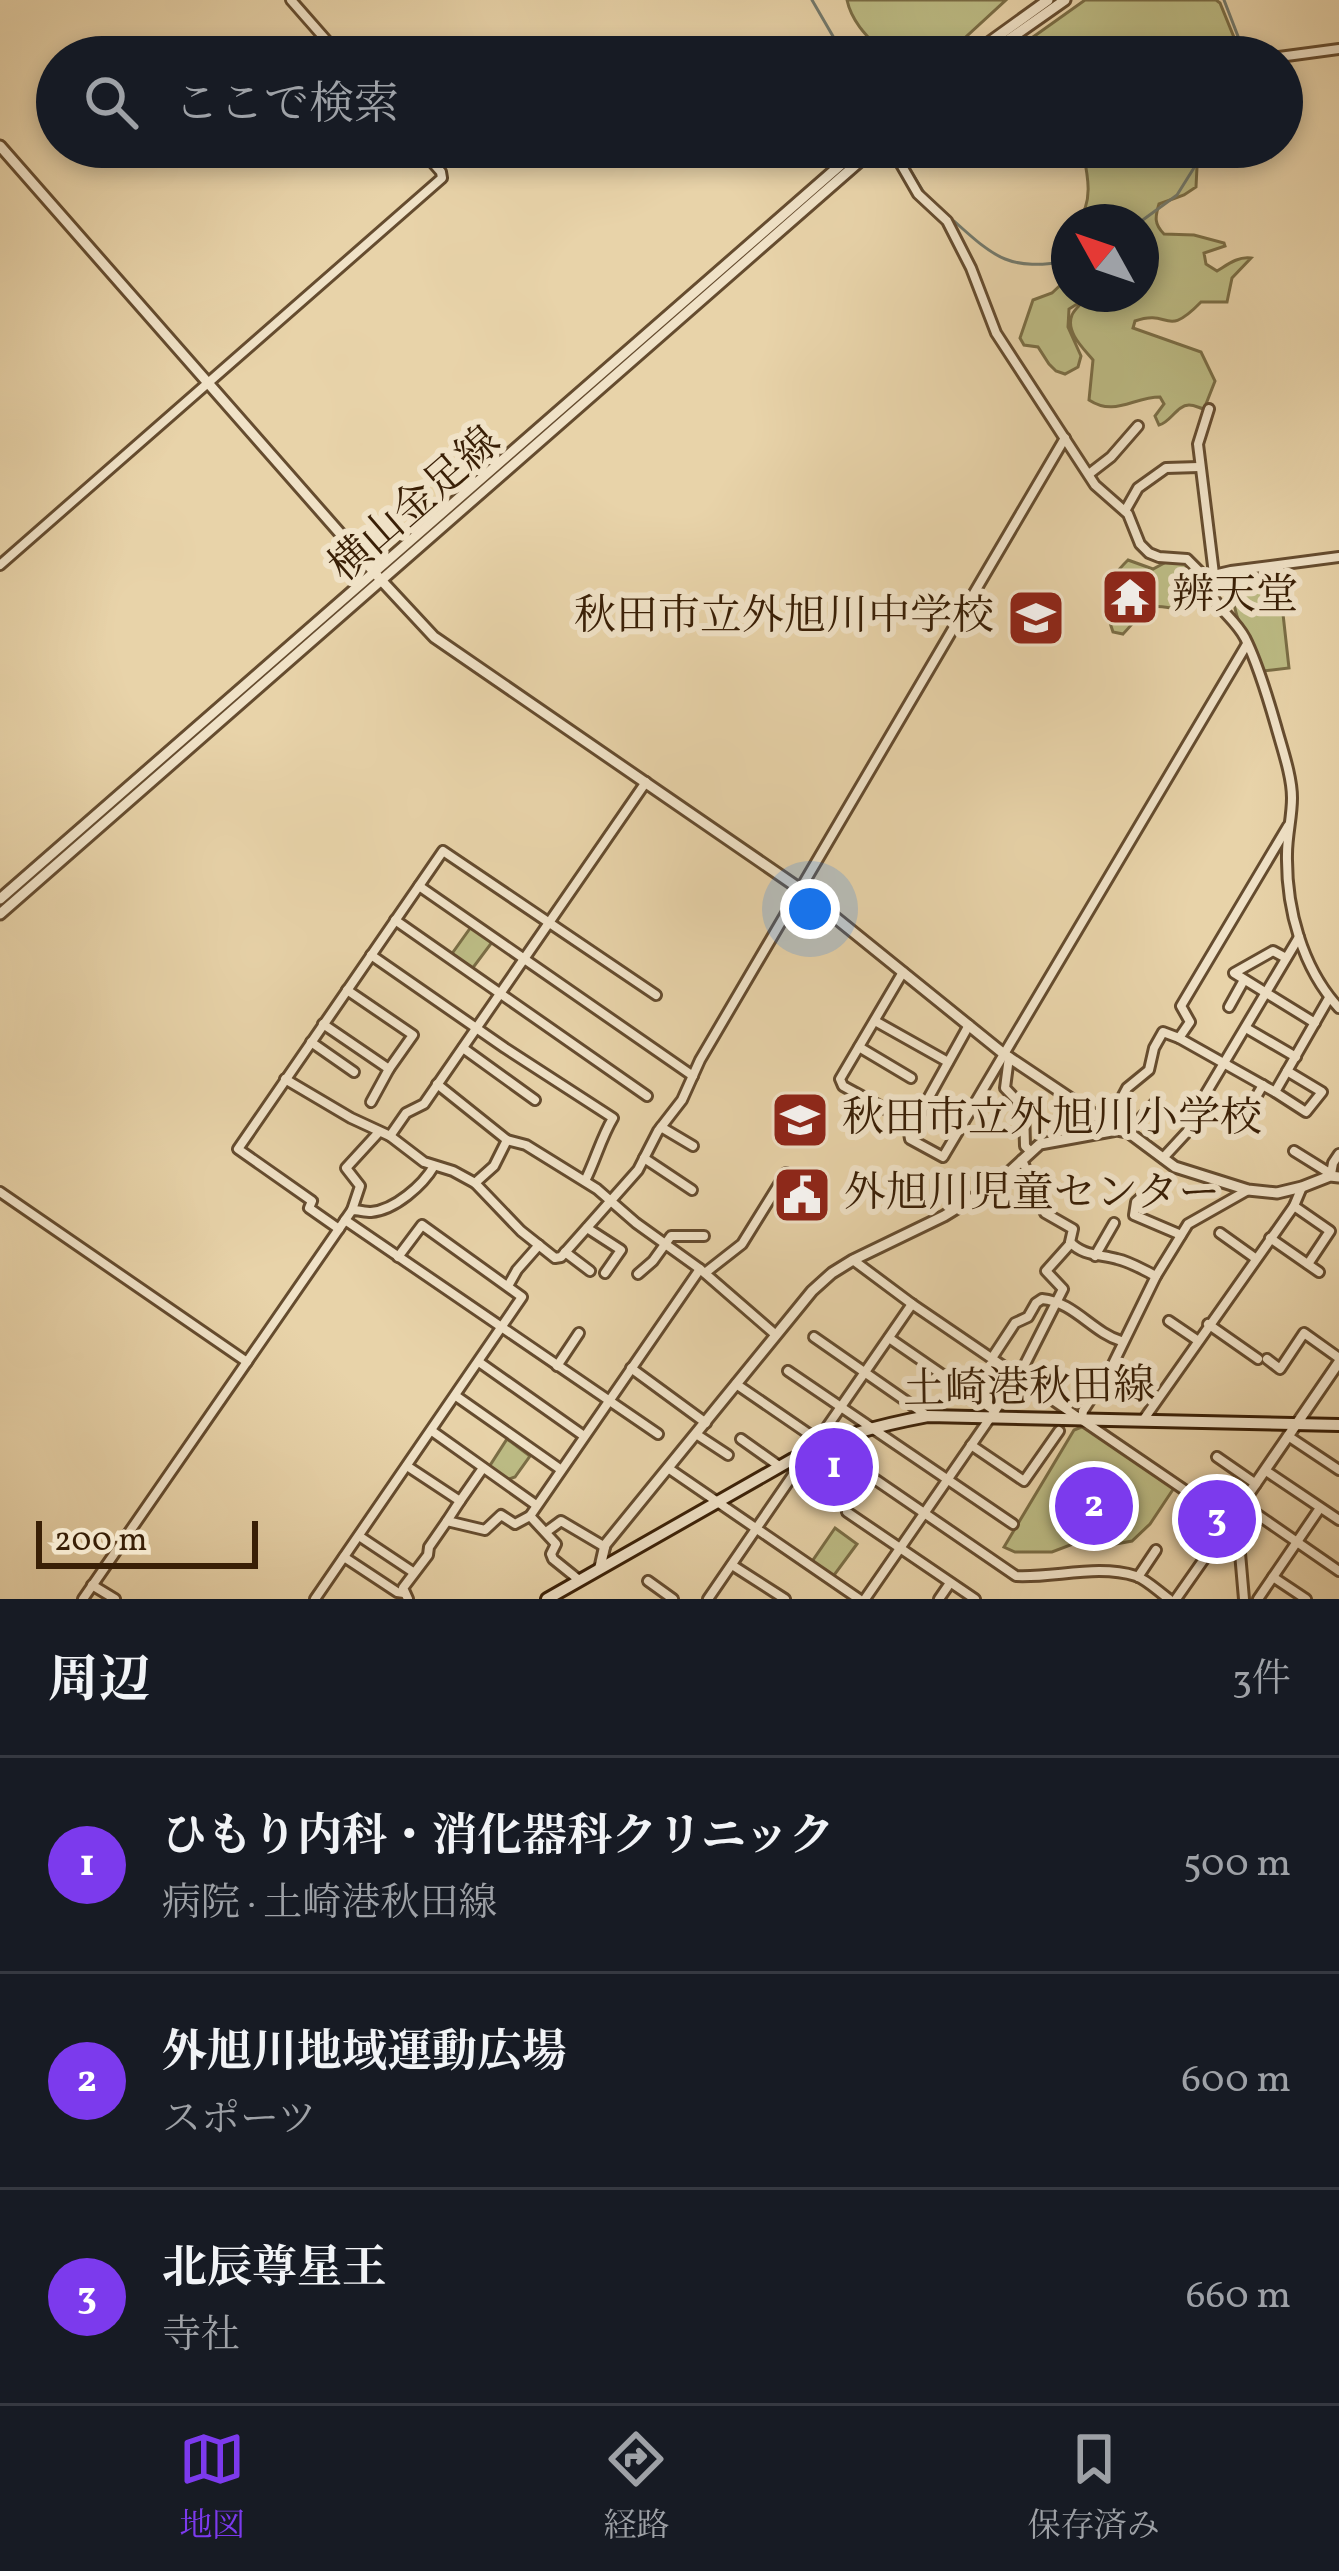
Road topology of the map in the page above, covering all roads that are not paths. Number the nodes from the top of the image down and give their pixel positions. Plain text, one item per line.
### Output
1 (291, 0) edge
2 (1048, 0) edge
3 (1065, 0) edge
4 (323, 36) edge
5 (997, 36) edge
6 (1014, 36) edge
7 (1339, 49) edge
8 (1303, 54) edge
9 (0, 146) edge
10 (437, 168) edge
11 (837, 168) edge
12 (852, 168) edge
13 (903, 168) edge
14 (208, 382) junction
15 (1209, 410) dead end
16 (1138, 426) dead end
17 (1065, 438) junction
18 (1199, 467) junction
19 (1089, 474) junction
20 (1125, 511) junction
21 (1339, 557) edge
22 (0, 565) edge
23 (378, 576) junction
24 (1210, 576) junction
25 (1247, 644) junction
26 (646, 782) junction
27 (1289, 825) junction
28 (419, 886) junction
29 (800, 889) junction
30 (0, 899) edge
31 (0, 914) edge
32 (395, 920) junction
33 (549, 922) junction
34 (1299, 936) junction
35 (371, 955) junction
36 (1286, 958) junction
37 (524, 959) junction
38 (903, 972) junction
39 (1244, 980) junction
40 (347, 990) junction
41 (500, 992) junction
42 (1266, 994) junction
43 (656, 995) dead end
44 (1329, 998) junction
45 (1229, 1007) dead end
46 (1339, 1008) edge
47 (875, 1021) junction
48 (1315, 1023) junction
49 (323, 1024) junction
50 (969, 1025) junction
51 (478, 1027) junction
52 (1246, 1028) junction
53 (1179, 1038) junction
54 (311, 1042) junction
55 (859, 1047) junction
56 (463, 1048) junction
57 (1006, 1055) junction
58 (1296, 1057) junction
59 (948, 1062) junction
60 (1225, 1063) junction
61 (389, 1070) junction
62 (1288, 1071) junction
63 (354, 1072) dead end
64 (693, 1076) junction
65 (911, 1078) dead end
66 (285, 1079) junction
67 (437, 1084) junction
68 (1263, 1085) junction
69 (1275, 1092) junction
70 (647, 1096) dead end
71 (535, 1100) dead end
72 (371, 1102) dead end
73 (1155, 1103) dead end
74 (1211, 1106) junction
75 (913, 1124) junction
76 (661, 1127) junction
77 (1111, 1129) junction
78 (379, 1132) junction
79 (1128, 1132) junction
80 (390, 1136) junction
81 (508, 1140) junction
82 (693, 1145) dead end
83 (1030, 1150) junction
84 (1294, 1151) dead end
85 (1339, 1154) edge
86 (644, 1158) junction
87 (1163, 1158) junction
88 (1022, 1160) junction
89 (434, 1166) junction
90 (786, 1173) dead end
91 (1333, 1175) edge
92 (585, 1181) junction
93 (475, 1183) junction
94 (1303, 1187) junction
95 (692, 1190) dead end
96 (1248, 1190) junction
97 (0, 1192) edge
98 (1145, 1194) dead end
99 (612, 1202) junction
100 (1294, 1205) junction
101 (352, 1210) junction
102 (1114, 1222) dead end
103 (342, 1224) junction
104 (587, 1228) junction
105 (1220, 1233) dead end
106 (704, 1235) dead end
107 (1181, 1235) junction
108 (1270, 1238) junction
109 (664, 1241) junction
110 (1071, 1244) junction
111 (539, 1245) junction
112 (565, 1252) junction
113 (1095, 1256) junction
114 (398, 1257) junction
115 (1255, 1258) junction
116 (853, 1260) junction
117 (1307, 1264) junction
118 (590, 1271) dead end
119 (702, 1271) junction
120 (1319, 1272) dead end
121 (604, 1273) dead end
122 (638, 1274) dead end
123 (1156, 1276) junction
124 (508, 1286) junction
125 (1058, 1301) junction
126 (912, 1304) junction
127 (1169, 1321) dead end
128 (1208, 1324) junction
129 (502, 1328) junction
130 (579, 1333) dead end
131 (776, 1335) junction
132 (814, 1337) dead end
133 (889, 1338) junction
134 (1197, 1340) junction
135 (1121, 1341) junction
136 (992, 1358) junction
137 (1339, 1360) edge
138 (247, 1362) junction
139 (479, 1362) junction
140 (556, 1366) junction
141 (631, 1368) junction
142 (788, 1371) dead end
143 (866, 1372) junction
144 (1018, 1376) junction
145 (736, 1384) junction
146 (456, 1396) junction
147 (608, 1401) junction
148 (841, 1407) junction
149 (992, 1414) junction
150 (928, 1416) junction
151 (1082, 1418) junction
152 (1143, 1421) junction
153 (706, 1423) junction
154 (1339, 1426) edge
155 (872, 1427) junction
156 (432, 1431) junction
157 (1058, 1431) dead end
158 (1292, 1431) junction
159 (658, 1434) dead end
160 (696, 1434) junction
161 (584, 1436) junction
162 (741, 1439) dead end
163 (820, 1442) junction
164 (971, 1445) junction
165 (728, 1455) dead end
166 (1217, 1457) dead end
167 (793, 1459) junction
168 (407, 1466) junction
169 (483, 1467) junction
170 (780, 1467) junction
171 (668, 1468) junction
172 (560, 1469) junction
173 (1339, 1470) edge
174 (1266, 1471) junction
175 (948, 1478) junction
176 (1256, 1484) junction
177 (460, 1501) junction
178 (717, 1503) junction
179 (536, 1504) junction
180 (1242, 1504) junction
181 (1321, 1508) junction
182 (847, 1511) dead end
183 (924, 1513) junction
184 (530, 1516) junction
185 (1339, 1520) edge
186 (447, 1521) junction
187 (1231, 1521) junction
188 (1013, 1524) dead end
189 (756, 1530) junction
190 (546, 1532) junction
191 (359, 1536) junction
192 (1298, 1543) junction
193 (605, 1547) junction
194 (900, 1548) junction
195 (1156, 1550) dead end
196 (344, 1557) junction
197 (732, 1565) junction
198 (600, 1567) junction
199 (1339, 1571) edge
200 (413, 1572) junction
201 (1138, 1576) junction
202 (1273, 1577) junction
203 (579, 1580) junction
204 (648, 1581) dead end
205 (950, 1583) junction
206 (92, 1585) junction
207 (561, 1595) edge
208 (406, 1596) edge
209 (82, 1599) edge
210 (115, 1599) edge
211 (316, 1599) edge
212 (547, 1599) edge
213 (674, 1599) edge
214 (708, 1599) edge
215 (785, 1599) edge
216 (862, 1599) edge
217 (939, 1599) edge
218 (975, 1599) edge
219 (1172, 1599) edge
220 (1244, 1599) edge
221 (1258, 1599) edge
222 (1306, 1599) edge

1 - 4 street
2 - 5 street
3 - 6 street
7 - 8 street
9 - 14 street
10 - 14 street
11 - 23 street, 横山金足線
12 - 23 street, 横山金足線
13 - 17 street
14 - 22 street
14 - 23 street
15 - 18 street
16 - 19 street
17 - 19 street
17 - 29 street
18 - 20 street
18 - 24 street
19 - 20 street
20 - 24 street
21 - 24 street
23 - 26 street
23 - 30 street, 横山金足線
23 - 31 street, 横山金足線
24 - 25 street
25 - 27 street
25 - 57 street
26 - 29 street
26 - 33 street
27 - 34 street
27 - 53 street
28 - 32 street
28 - 33 street
28 - 37 street
29 - 38 street
29 - 64 street
32 - 35 street
32 - 41 street
33 - 37 street
33 - 43 street
34 - 36 street
34 - 44 street
35 - 40 street
35 - 51 street
36 - 39 street
36 - 42 street
37 - 41 street
37 - 64 street
38 - 47 street
38 - 50 street
39 - 42 street
39 - 45 street
40 - 49 street
40 - 61 street
41 - 51 street
41 - 70 street
42 - 48 street
42 - 52 street
44 - 46 street
44 - 48 street
47 - 55 street
47 - 59 street
48 - 58 street
49 - 54 street
49 - 61 street
50 - 57 street
50 - 59 street
51 - 56 street
51 - 92 street
52 - 58 street
52 - 60 street
53 - 60 street
53 - 77 street
54 - 63 street
54 - 66 street
55 - 65 street
55 - 75 street
56 - 67 street
56 - 71 street
57 - 75 street
57 - 77 street
57 - 83 street
58 - 62 street
59 - 75 street
60 - 68 street
60 - 74 street
61 - 72 street
62 - 69 street
62 - 69 street
64 - 76 street
66 - 78 street
66 - 103 street
67 - 80 street
67 - 81 street
68 - 69 street
68 - 74 street
73 - 79 street
74 - 87 street
76 - 82 street
76 - 86 street
77 - 79 street
77 - 83 street
78 - 80 street
78 - 101 street
79 - 87 street
80 - 89 street
81 - 92 street
81 - 93 street
83 - 88 street
84 - 91 street
85 - 91 street
86 - 95 street
86 - 99 street
87 - 96 street
88 - 110 street
88 - 116 street
89 - 93 street
89 - 101 street
90 - 119 street
91 - 94 street
92 - 99 street
93 - 111 street
94 - 96 street
94 - 100 street
96 - 107 street
97 - 138 street
98 - 107 street
99 - 104 street
99 - 109 street
100 - 108 street
100 - 117 street
101 - 103 street
102 - 113 street
103 - 114 street
103 - 138 street
104 - 112 street
104 - 121 street
105 - 115 street
106 - 109 street
107 - 123 street
108 - 115 street
108 - 117 street
109 - 119 street
109 - 122 street
110 - 113 street
110 - 125 street
111 - 112 street
111 - 124 street
112 - 118 street
113 - 123 street
114 - 124 street
114 - 129 street
115 - 128 street
116 - 126 street
116 - 131 street
117 - 120 street
119 - 131 street
119 - 141 street
123 - 135 street
124 - 129 street
125 - 135 street
125 - 136 street
125 - 144 street
126 - 133 street
126 - 136 street
127 - 134 street
128 - 134 street
128 - 137 street
129 - 139 street
129 - 140 street
130 - 140 street
131 - 145 street
132 - 143 street
133 - 143 street
133 - 149 street
134 - 152 street
135 - 151 street
136 - 144 street
137 - 158 street
138 - 206 street
139 - 146 street
139 - 161 street
140 - 147 street
141 - 147 street
141 - 153 street
142 - 148 street
143 - 148 street
143 - 150 street
144 - 149 street
144 - 151 street
145 - 153 street
145 - 163 street
146 - 156 street
146 - 172 street
147 - 159 street
147 - 161 street
148 - 155 street
148 - 163 street
149 - 150 main road, 土崎港秋田線
149 - 151 main road, 土崎港秋田線
149 - 164 street
150 - 155 main road, 土崎港秋田線
151 - 152 main road, 土崎港秋田線
151 - 187 street
152 - 158 main road, 土崎港秋田線
153 - 160 street
154 - 158 main road, 土崎港秋田線
155 - 163 main road, 土崎港秋田線
155 - 175 street
156 - 168 street
156 - 169 street
157 - 164 street
158 - 173 street
158 - 174 street
160 - 165 street
160 - 171 street
161 - 172 street
162 - 170 street
163 - 167 main road, 土崎港秋田線
163 - 183 street
164 - 175 street
166 - 176 street
167 - 170 main road, 土崎港秋田線
167 - 189 street
168 - 177 street
168 - 191 street
169 - 177 street
169 - 179 street
170 - 178 main road, 土崎港秋田線
171 - 178 street
171 - 193 street
172 - 179 street
174 - 176 street
174 - 181 street
175 - 183 street
175 - 188 street
176 - 180 street
177 - 186 street
178 - 189 street
178 - 198 main road, 土崎港秋田線
179 - 184 street
180 - 187 street
180 - 192 street
181 - 185 street
181 - 192 street
182 - 194 street
183 - 194 street
183 - 201 street
184 - 186 street
184 - 190 street
186 - 200 street
187 - 219 street
187 - 220 street
189 - 197 street
189 - 216 street
190 - 193 street
190 - 203 street
191 - 196 street
191 - 200 street
192 - 199 street
192 - 202 street
193 - 198 street
194 - 205 street
194 - 216 street
195 - 201 street
196 - 208 street
196 - 211 street
197 - 214 street
197 - 215 street
198 - 203 main road, 土崎港秋田線
200 - 208 street
201 - 219 street
202 - 221 street
202 - 222 street
203 - 207 main road, 土崎港秋田線
204 - 213 street
205 - 217 street
205 - 218 street
206 - 209 street
206 - 210 street
207 - 212 main road, 土崎港秋田線

